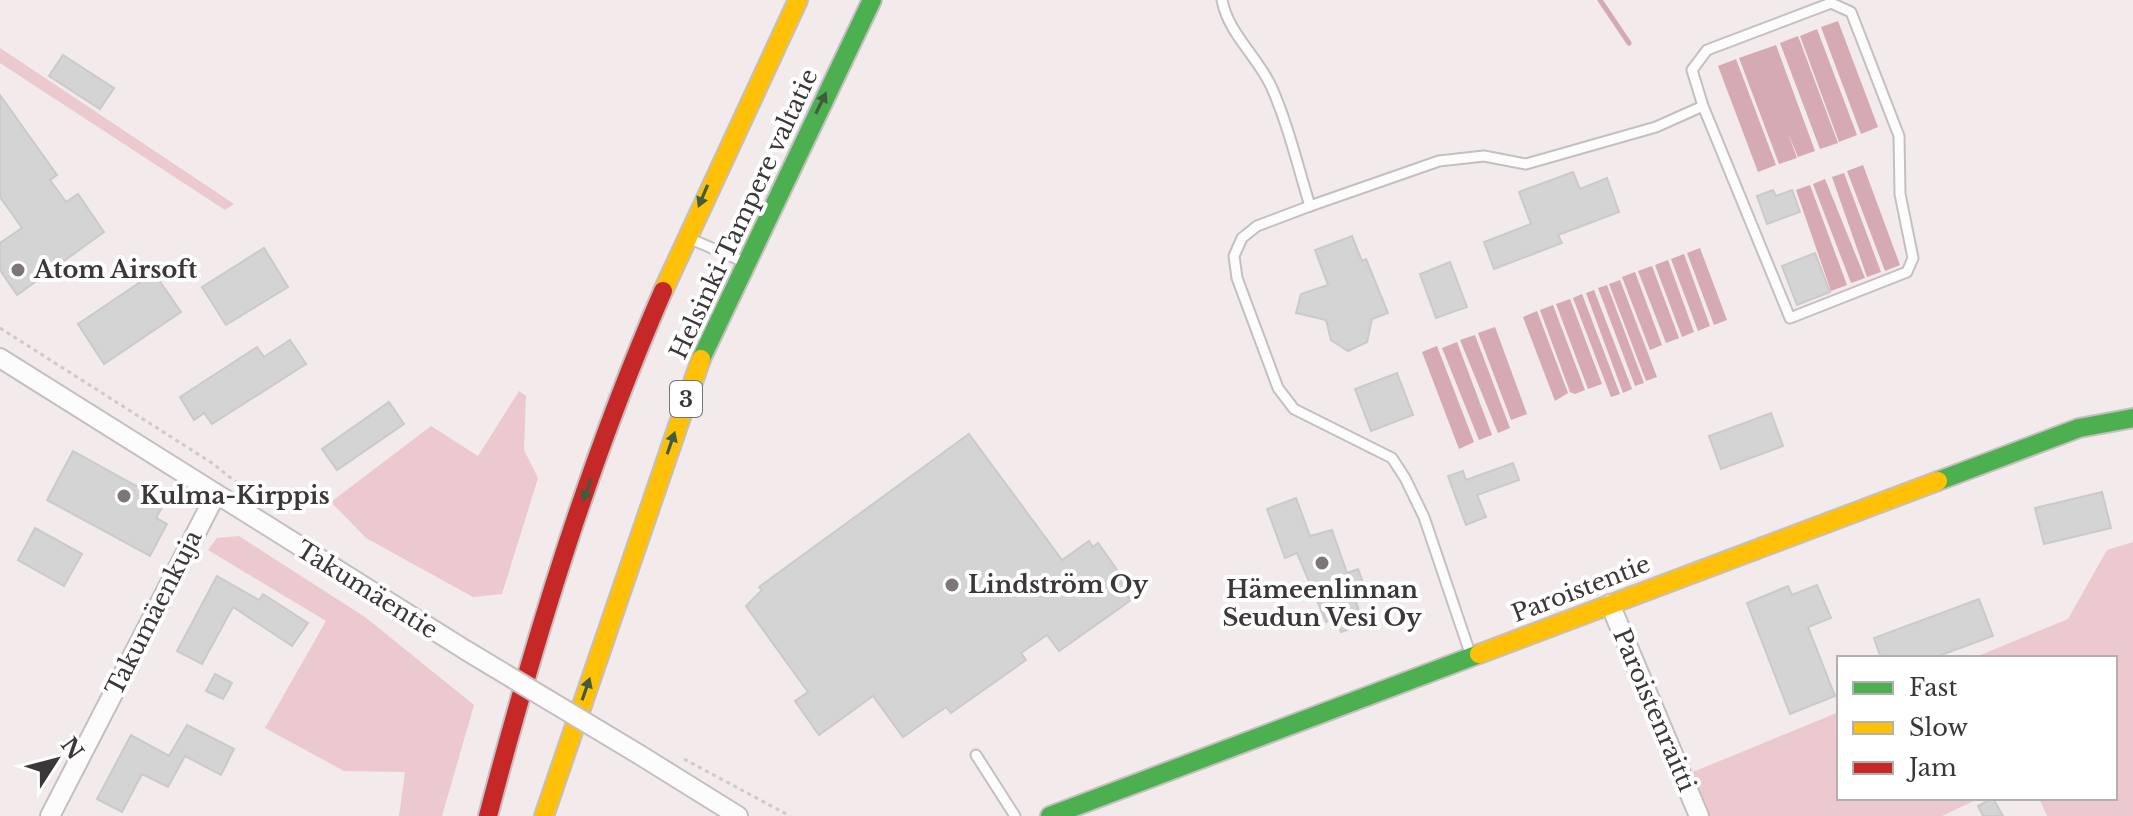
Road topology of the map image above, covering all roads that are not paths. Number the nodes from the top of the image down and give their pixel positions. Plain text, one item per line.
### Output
1 (798, 0) edge
2 (872, 0) edge
3 (1222, 0) edge
4 (1703, 106) junction
5 (1310, 206) junction
6 (686, 237) junction
7 (746, 263) junction
8 (0, 358) edge
9 (2133, 418) edge
10 (215, 496) junction
11 (1610, 604) junction
12 (1471, 656) junction
13 (976, 755) dead end
14 (50, 816) edge
15 (488, 816) edge
16 (544, 816) edge
17 (738, 816) edge
18 (1015, 816) edge
19 (1050, 816) edge
20 (1699, 816) edge

1 -> 6 main road, Helsinki-Tampere valtatie
7 -> 2 main road, Helsinki-Tampere valtatie / 3
3 - 5 lane
4 - 4 lane
4 - 5 lane
5 - 12 lane
6 - 7 lane
6 -> 15 main road, Helsinki-Tampere valtatie
16 -> 7 main road, Helsinki-Tampere valtatie / 3
8 - 10 street, Takumäentie
9 - 11 main road, Paroistentie
10 - 14 street, Takumäenkuja
10 - 17 street, Takumäentie, bridge
11 - 12 main road, Paroistentie
11 - 20 street, Paroistenraitti
12 - 19 main road, Paroistentie
13 - 18 lane

